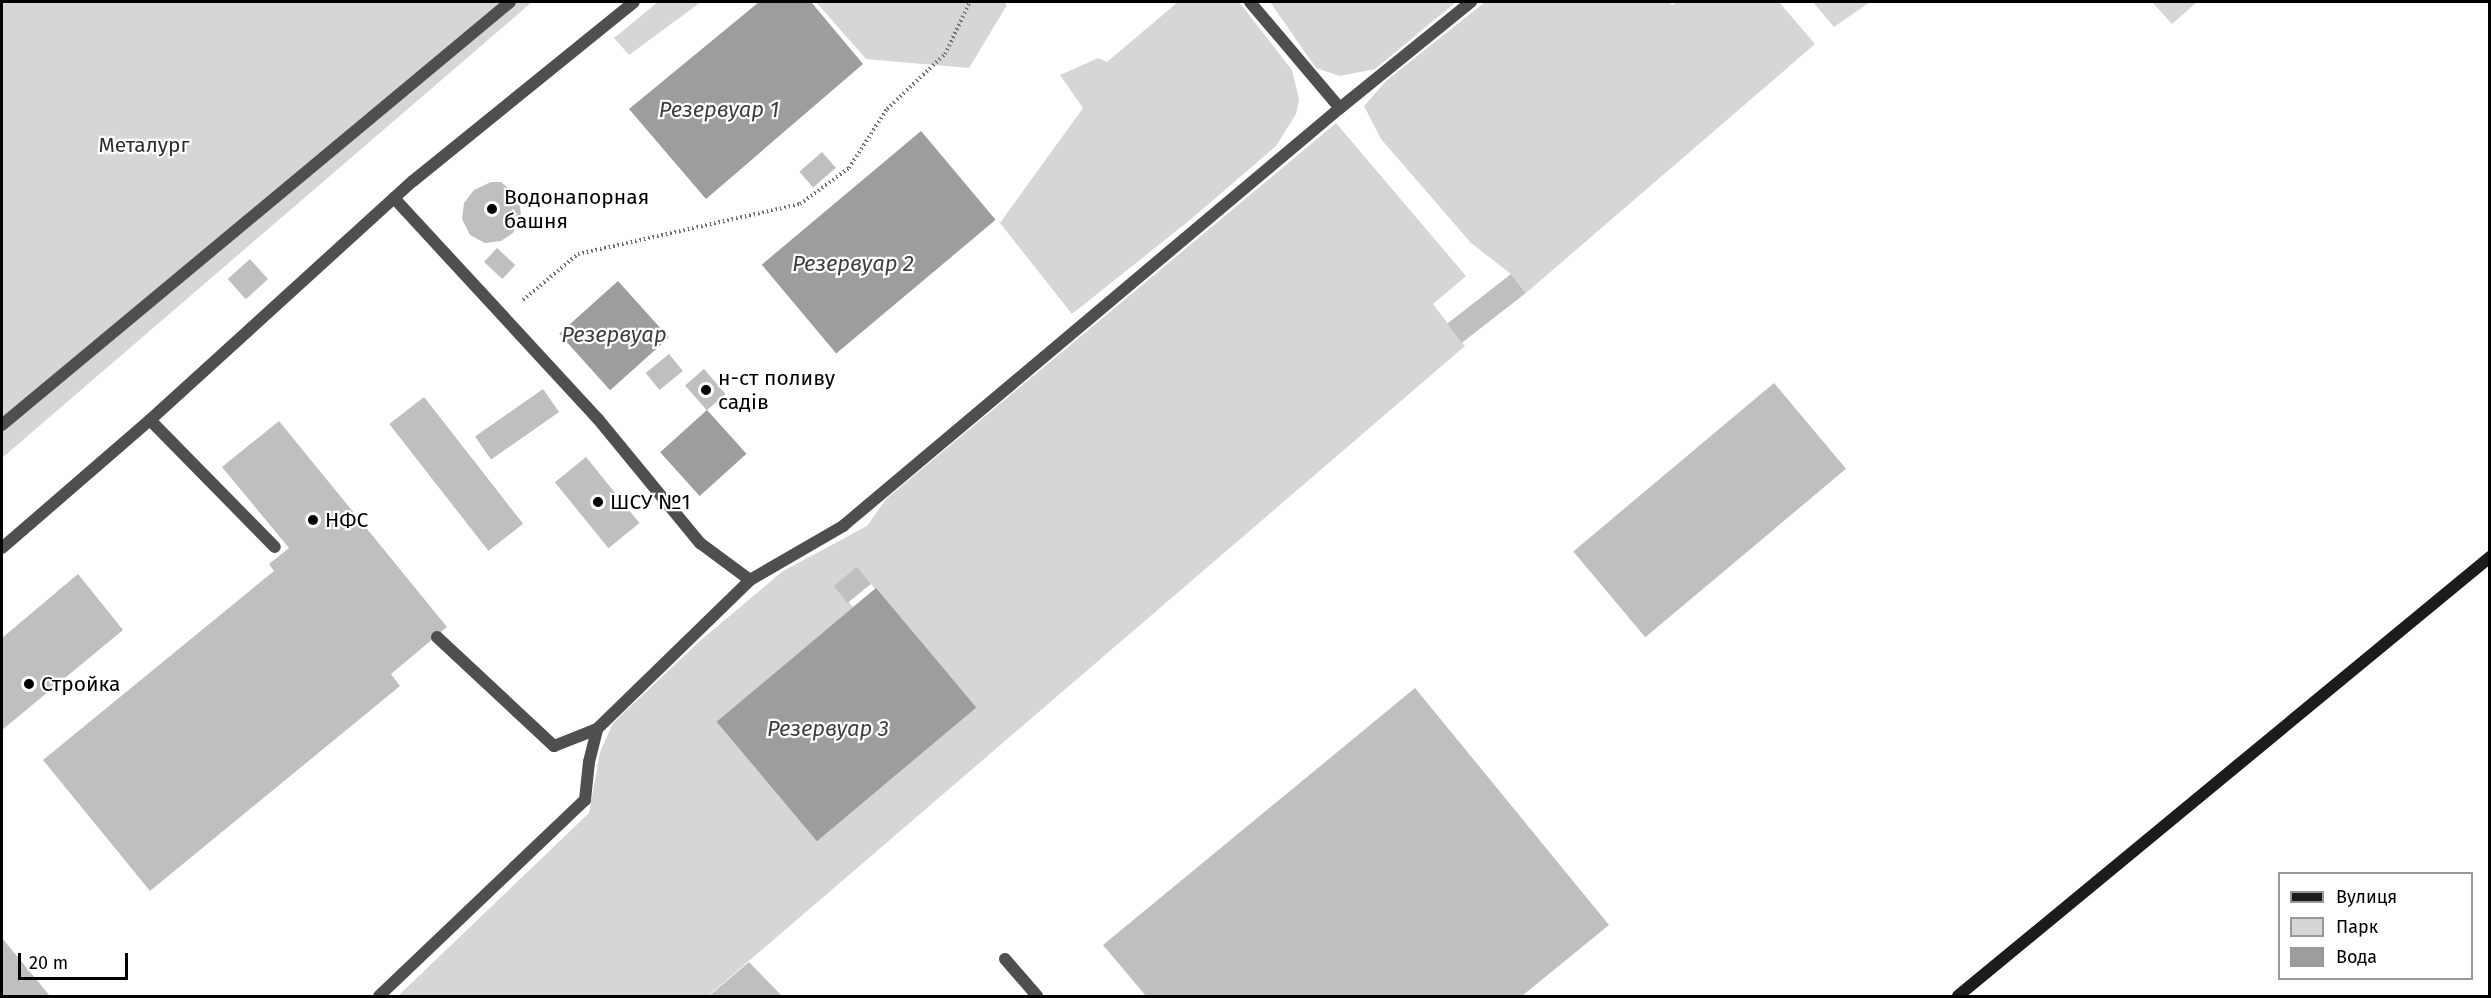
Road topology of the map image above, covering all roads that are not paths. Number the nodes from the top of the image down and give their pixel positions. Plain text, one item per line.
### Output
1 (510, 2) edge
2 (634, 2) edge
3 (1250, 2) edge
4 (1471, 2) edge
5 (1340, 108) junction
6 (393, 198) junction
7 (150, 420) junction
8 (2, 425) edge
9 (275, 547) dead end
10 (2, 548) edge
11 (2490, 557) edge
12 (750, 580) junction
13 (437, 637) dead end
14 (597, 729) junction
15 (1005, 959) dead end
16 (379, 996) edge
17 (1037, 996) edge
18 (1958, 996) edge

1 - 8 lane
2 - 6 lane
3 - 5 lane
4 - 5 lane
5 - 12 lane
6 - 7 lane
6 - 12 lane
7 - 9 lane
7 - 10 lane
11 - 18 main road
12 - 14 lane
13 - 14 lane
14 - 16 lane
15 - 17 lane

